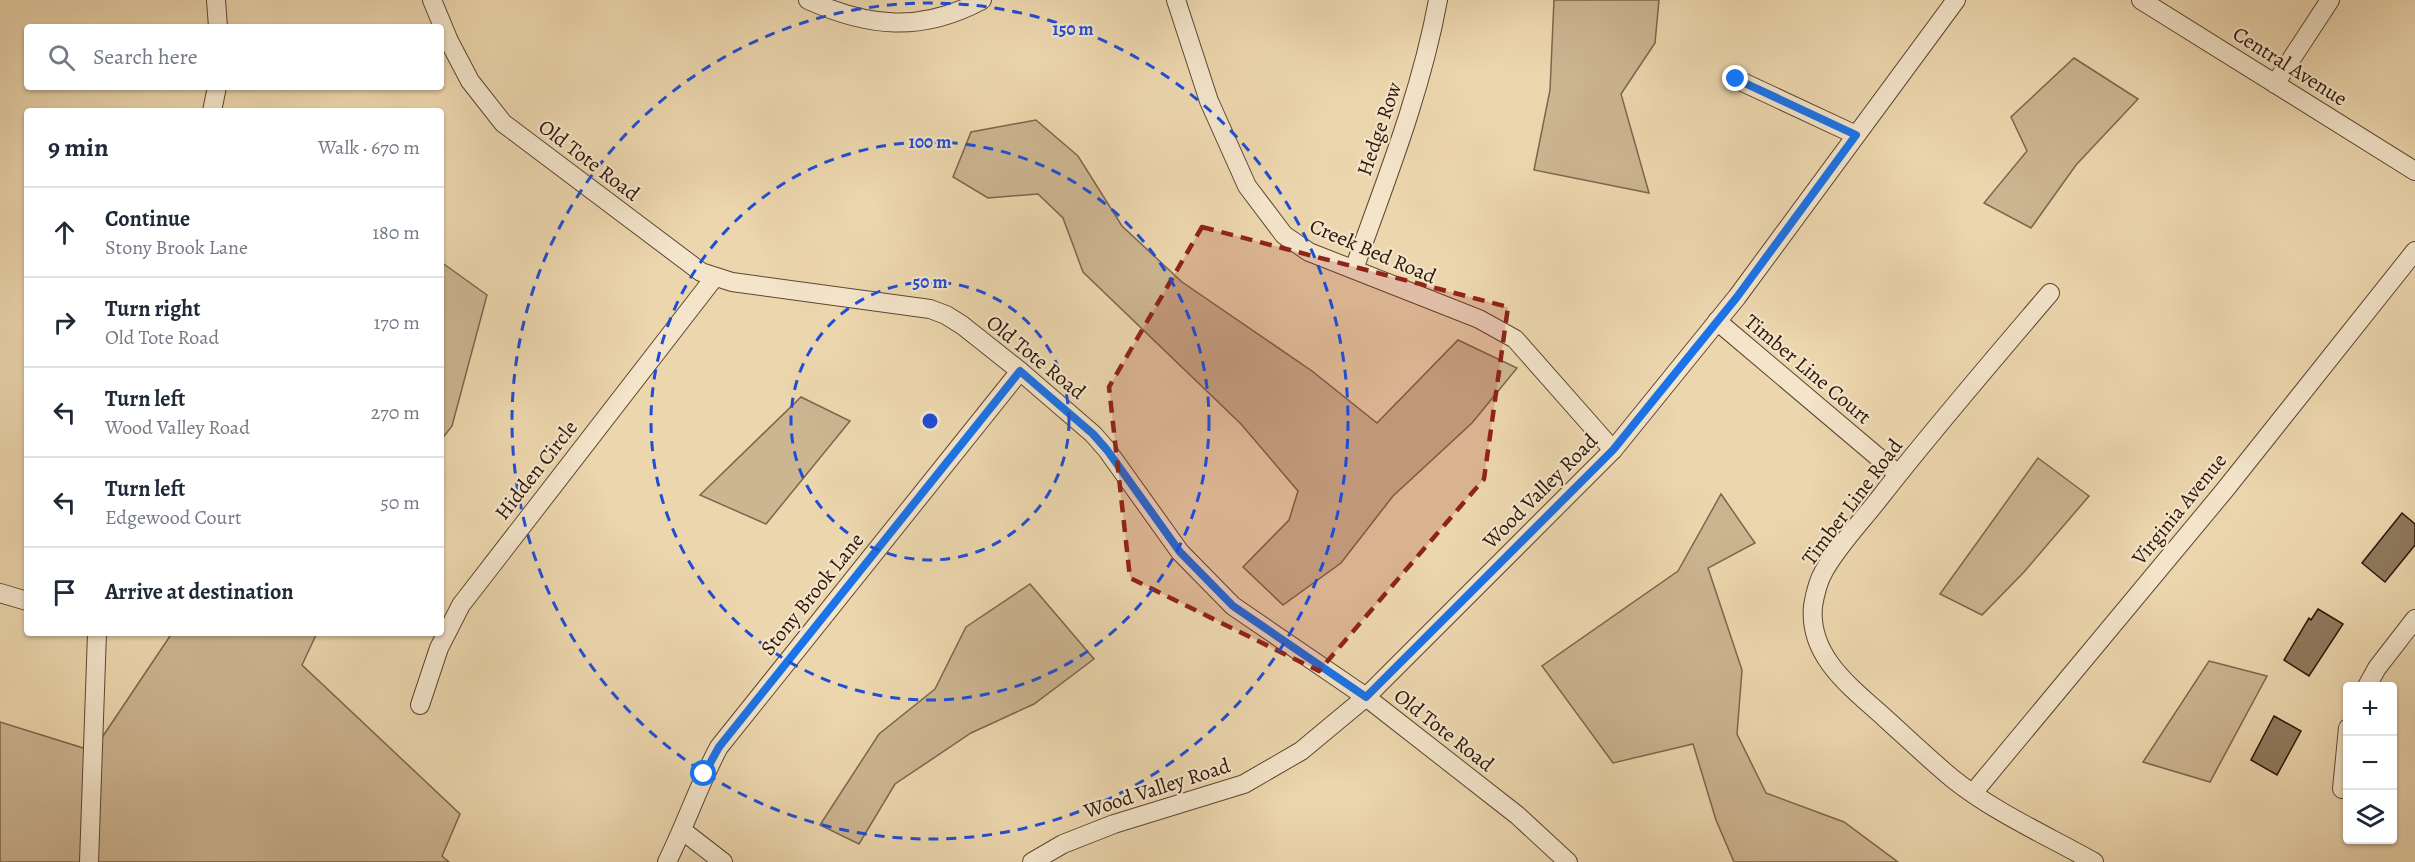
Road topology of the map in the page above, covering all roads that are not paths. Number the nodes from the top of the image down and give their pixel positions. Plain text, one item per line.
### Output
1 (216, 0) edge
2 (432, 0) edge
3 (808, 0) edge
4 (982, 0) edge
5 (1176, 0) edge
6 (1438, 0) edge
7 (1956, 0) edge
8 (2141, 0) edge
9 (2330, 0) edge
10 (219, 24) edge
11 (442, 24) edge
12 (444, 29) edge
13 (1736, 79) dead end
14 (2275, 84) junction
15 (216, 90) edge
16 (213, 108) edge
17 (1856, 135) junction
18 (2415, 171) edge
19 (2415, 251) edge
20 (1354, 269) junction
21 (714, 278) junction
22 (2050, 293) dead end
23 (1717, 321) junction
24 (1020, 371) junction
25 (1613, 450) junction
26 (1898, 474) junction
27 (0, 593) edge
28 (24, 600) edge
29 (2415, 620) edge
30 (97, 636) edge
31 (2370, 682) edge
32 (1366, 697) junction
33 (420, 705) dead end
34 (1973, 793) junction
35 (683, 831) junction
36 (89, 862) edge
37 (668, 862) edge
38 (723, 862) edge
39 (1032, 862) edge
40 (1568, 862) edge
41 (2094, 862) edge

1 - 10 street
2 - 11 street, Old Tote Road
3 - 4 street
5 - 20 street, Creek Bed Road
6 - 20 street, Hedge Row
7 - 17 street, Wood Valley Road
8 - 14 street, Central Avenue
9 - 14 street
12 - 21 street, Old Tote Road
13 - 17 street
14 - 18 street, Central Avenue
15 - 16 street
17 - 23 street, Wood Valley Road
19 - 34 street, Virginia Avenue
20 - 25 street, Creek Bed Road
21 - 24 street, Old Tote Road
21 - 33 street, Hidden Circle
22 - 26 street, Timber Line Road
23 - 25 street, Wood Valley Road
23 - 26 street, Timber Line Court
24 - 32 street, Old Tote Road
24 - 35 street, Stony Brook Lane
25 - 32 street, Wood Valley Road
26 - 34 street, Timber Line Road
27 - 28 street
29 - 31 street
30 - 36 street
32 - 39 street, Wood Valley Road
32 - 40 street, Old Tote Road
34 - 41 street, Timber Line Road
35 - 37 street, Stony Brook Lane
35 - 38 street

